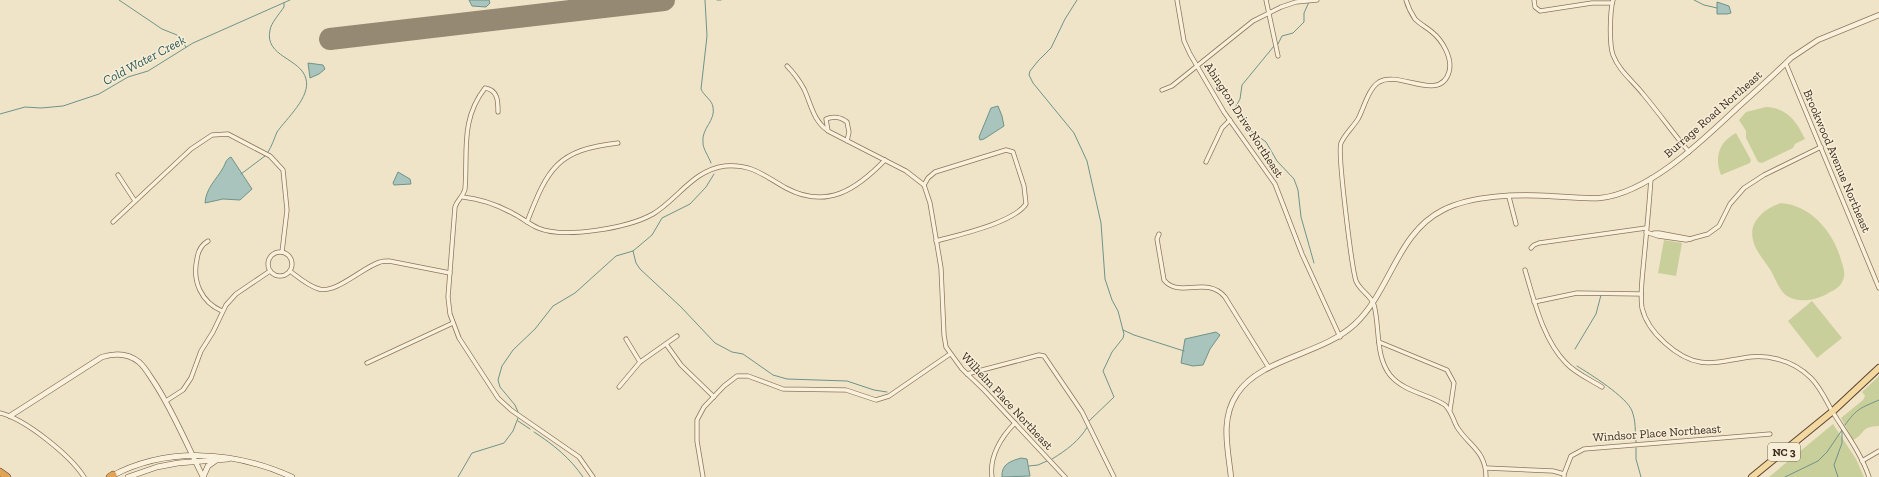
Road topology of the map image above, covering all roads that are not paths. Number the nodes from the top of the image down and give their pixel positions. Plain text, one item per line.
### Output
1 (1177, 0) edge
2 (1266, 0) edge
3 (1317, 0) edge
4 (1406, 0) edge
5 (1534, 0) edge
6 (1613, 1) edge
7 (1268, 12) junction
8 (1879, 15) edge
9 (1278, 56) dead end
10 (1786, 64) junction
11 (787, 66) dead end
12 (1197, 66) junction
13 (1162, 90) dead end
14 (498, 112) dead end
15 (1230, 120) junction
16 (828, 131) junction
17 (847, 141) junction
18 (618, 143) dead end
19 (1821, 147) junction
20 (1689, 152) junction
21 (885, 160) junction
22 (1206, 162) dead end
23 (118, 175) dead end
24 (1651, 178) junction
25 (924, 185) junction
26 (463, 197) junction
27 (1509, 197) junction
28 (135, 201) junction
29 (113, 222) dead end
30 (527, 222) junction
31 (1516, 224) dead end
32 (1646, 230) junction
33 (1159, 234) dead end
34 (208, 241) dead end
35 (936, 241) junction
36 (1531, 248) dead end
37 (282, 252) junction
38 (1525, 270) dead end
39 (270, 271) junction
40 (290, 271) junction
41 (450, 274) junction
42 (1879, 288) edge
43 (1641, 294) junction
44 (1373, 302) junction
45 (1534, 302) junction
46 (222, 311) junction
47 (453, 323) junction
48 (677, 336) dead end
49 (1340, 337) junction
50 (626, 339) dead end
51 (1379, 342) junction
52 (666, 344) junction
53 (950, 354) junction
54 (640, 362) junction
55 (367, 363) dead end
56 (1269, 368) junction
57 (1879, 368) edge
58 (967, 374) junction
59 (619, 387) dead end
60 (1602, 387) dead end
61 (714, 397) junction
62 (166, 401) junction
63 (1450, 410) junction
64 (1833, 411) junction
65 (0, 413) edge
66 (10, 416) junction
67 (1015, 423) junction
68 (1770, 434) dead end
69 (1879, 451) edge
70 (192, 455) junction
71 (228, 459) junction
72 (195, 461) junction
73 (215, 461) junction
74 (1862, 461) junction
75 (1486, 468) junction
76 (0, 472) edge
77 (111, 476) edge
78 (1564, 476) edge
79 (7, 477) edge
80 (84, 477) edge
81 (128, 477) edge
82 (203, 477) edge
83 (292, 477) edge
84 (593, 477) edge
85 (703, 477) edge
86 (992, 477) edge
87 (1065, 477) edge
88 (1114, 477) edge
89 (1231, 477) edge
90 (1486, 477) edge
91 (1492, 477) edge
92 (1752, 477) edge
93 (1869, 477) edge

1 - 12 street, Abington Drive Northeast
2 - 7 street
3 - 7 street
4 - 44 street
5 - 6 street
6 - 20 street
7 - 9 street
7 - 12 street
8 - 10 street, Burrage Road Northeast
10 - 19 street, Brookwood Avenue Northeast
10 - 20 street, Burrage Road Northeast
11 - 16 street
12 - 13 street
12 - 15 street, Abington Drive Northeast
14 - 26 street
15 - 22 street
15 - 49 street, Abington Drive Northeast
16 - 17 street
16 - 17 street
17 - 21 street
18 - 30 street
19 - 32 street
19 - 42 street, Brookwood Avenue Northeast
20 - 24 street, Burrage Road Northeast
21 - 25 street
21 - 30 street
23 - 28 street
24 - 27 street, Burrage Road Northeast
24 - 32 street
25 - 35 street, Wilhelm Place Northeast
25 - 35 street
26 - 30 street
26 - 41 street
27 - 31 street
27 - 44 street, Burrage Road Northeast
28 - 29 street
28 - 37 street
32 - 36 street
32 - 43 street
33 - 56 street
34 - 46 street
35 - 53 street, Wilhelm Place Northeast
37 - 39 street
37 - 40 street
38 - 45 street
39 - 40 street
39 - 46 street
40 - 41 street
41 - 47 street
43 - 45 street
43 - 64 street
44 - 49 street, Burrage Road Northeast
44 - 51 street
45 - 60 street
46 - 62 street
47 - 55 street
47 - 84 street
48 - 52 street
49 - 56 street, Burrage Road Northeast
50 - 54 street
51 - 63 street
51 - 63 street
52 - 54 street
52 - 61 street
53 - 58 street, Wilhelm Place Northeast
53 - 61 street
54 - 59 street
56 - 89 street, Burrage Road Northeast
57 - 64 main road, NC 3
58 - 67 street, Wilhelm Place Northeast
58 - 88 street
61 - 85 street
62 - 66 street
62 - 70 street
63 - 75 street
64 - 74 street
64 - 92 main road, NC 3
65 - 66 street
66 - 80 street
67 - 86 street
67 - 87 street, Wilhelm Place Northeast
68 - 78 street, Windsor Place Northeast
69 - 74 street
70 - 71 main road
70 - 72 street
70 - 77 main road
71 - 73 main road
71 - 83 main road
72 - 73 main road
72 - 81 main road
72 - 82 street
73 - 82 main road
74 - 93 street
75 - 78 street
75 - 90 street
76 - 79 highway
90 - 91 street

